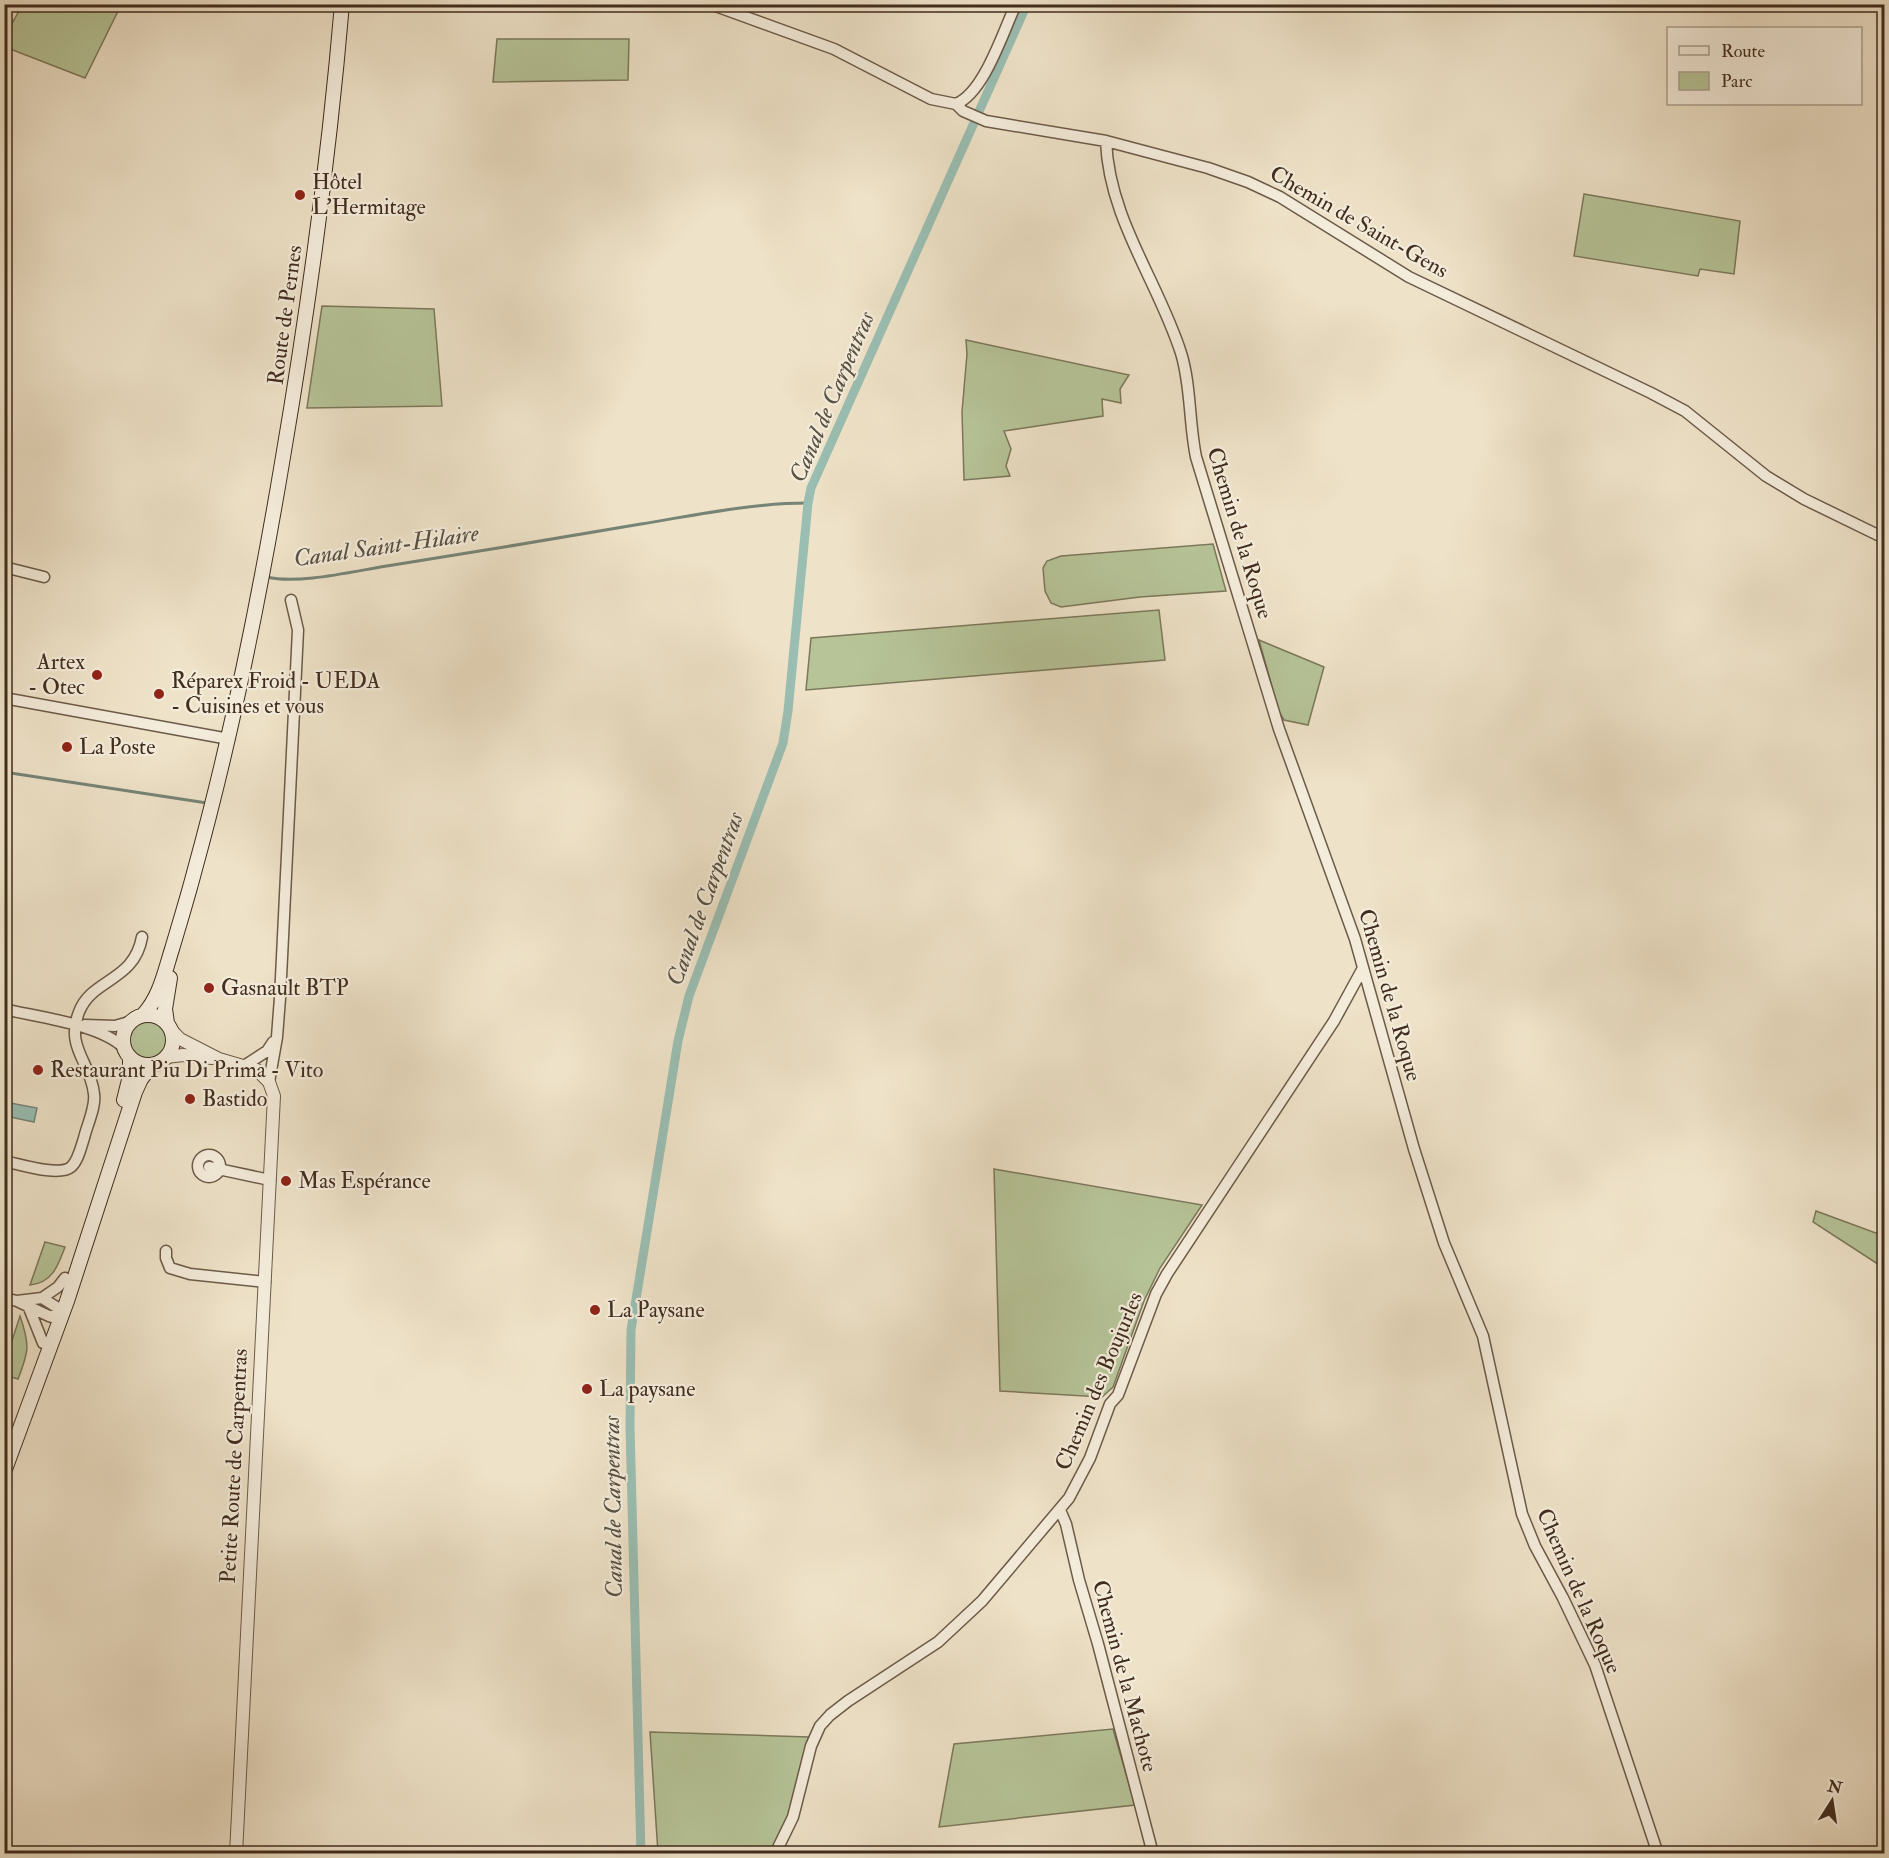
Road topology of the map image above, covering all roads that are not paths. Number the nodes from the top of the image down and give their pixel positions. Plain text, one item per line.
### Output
1 (342, 4) edge
2 (710, 4) edge
3 (1016, 4) edge
4 (956, 104) junction
5 (1106, 141) junction
6 (1884, 538) edge
7 (4, 567) edge
8 (44, 577) dead end
9 (291, 600) dead end
10 (4, 698) edge
11 (229, 739) junction
12 (185, 906) junction
13 (142, 937) dead end
14 (1364, 968) junction
15 (4, 1009) edge
16 (143, 1015) junction
17 (129, 1022) junction
18 (75, 1025) junction
19 (169, 1027) junction
20 (277, 1037) junction
21 (126, 1052) junction
22 (166, 1057) junction
23 (219, 1059) junction
24 (152, 1065) junction
25 (244, 1066) junction
26 (269, 1082) junction
27 (4, 1161) edge
28 (209, 1167) dead end
29 (270, 1180) junction
30 (166, 1251) dead end
31 (65, 1278) junction
32 (265, 1282) junction
33 (4, 1298) edge
34 (42, 1298) junction
35 (17, 1300) junction
36 (29, 1308) junction
37 (58, 1309) junction
38 (47, 1343) junction
39 (4, 1470) edge
40 (1060, 1510) junction
41 (236, 1854) edge
42 (775, 1854) edge
43 (1153, 1854) edge
44 (1658, 1854) edge

1 - 11 main road, Route de Pernes
2 - 4 street, Chemin de Saint-Gens
3 - 4 street
4 - 5 street, Chemin de Saint-Gens
5 - 6 street, Chemin de Saint-Gens
5 - 14 street, Chemin de la Roque
7 - 8 street
9 - 20 street, Petite Route de Carpentras
10 - 11 street
11 - 12 main road, Route de Pernes
12 - 16 main road
12 - 19 main road
13 - 18 street
14 - 40 street, Chemin des Boujurles
14 - 44 street, Chemin de la Roque
15 - 18 street
16 - 17 main road
16 - 19 main road
17 - 18 street
17 - 21 main road
18 - 21 street
18 - 27 street
19 - 22 main road
19 - 23 street
20 - 25 street
20 - 26 street, Petite Route de Carpentras
21 - 24 main road
21 - 31 main road
22 - 23 street
22 - 24 main road
23 - 25 street
24 - 37 main road
25 - 26 street
26 - 29 street, Petite Route de Carpentras
28 - 29 street
29 - 32 street, Petite Route de Carpentras
30 - 32 street
31 - 34 street
31 - 37 main road
32 - 41 street, Petite Route de Carpentras
33 - 35 street
34 - 35 street
34 - 37 street
35 - 36 street
36 - 37 street
36 - 38 street
37 - 38 main road
37 - 38 main road
38 - 39 main road
40 - 42 street, Chemin des Boujurles
40 - 43 street, Chemin de la Machote

